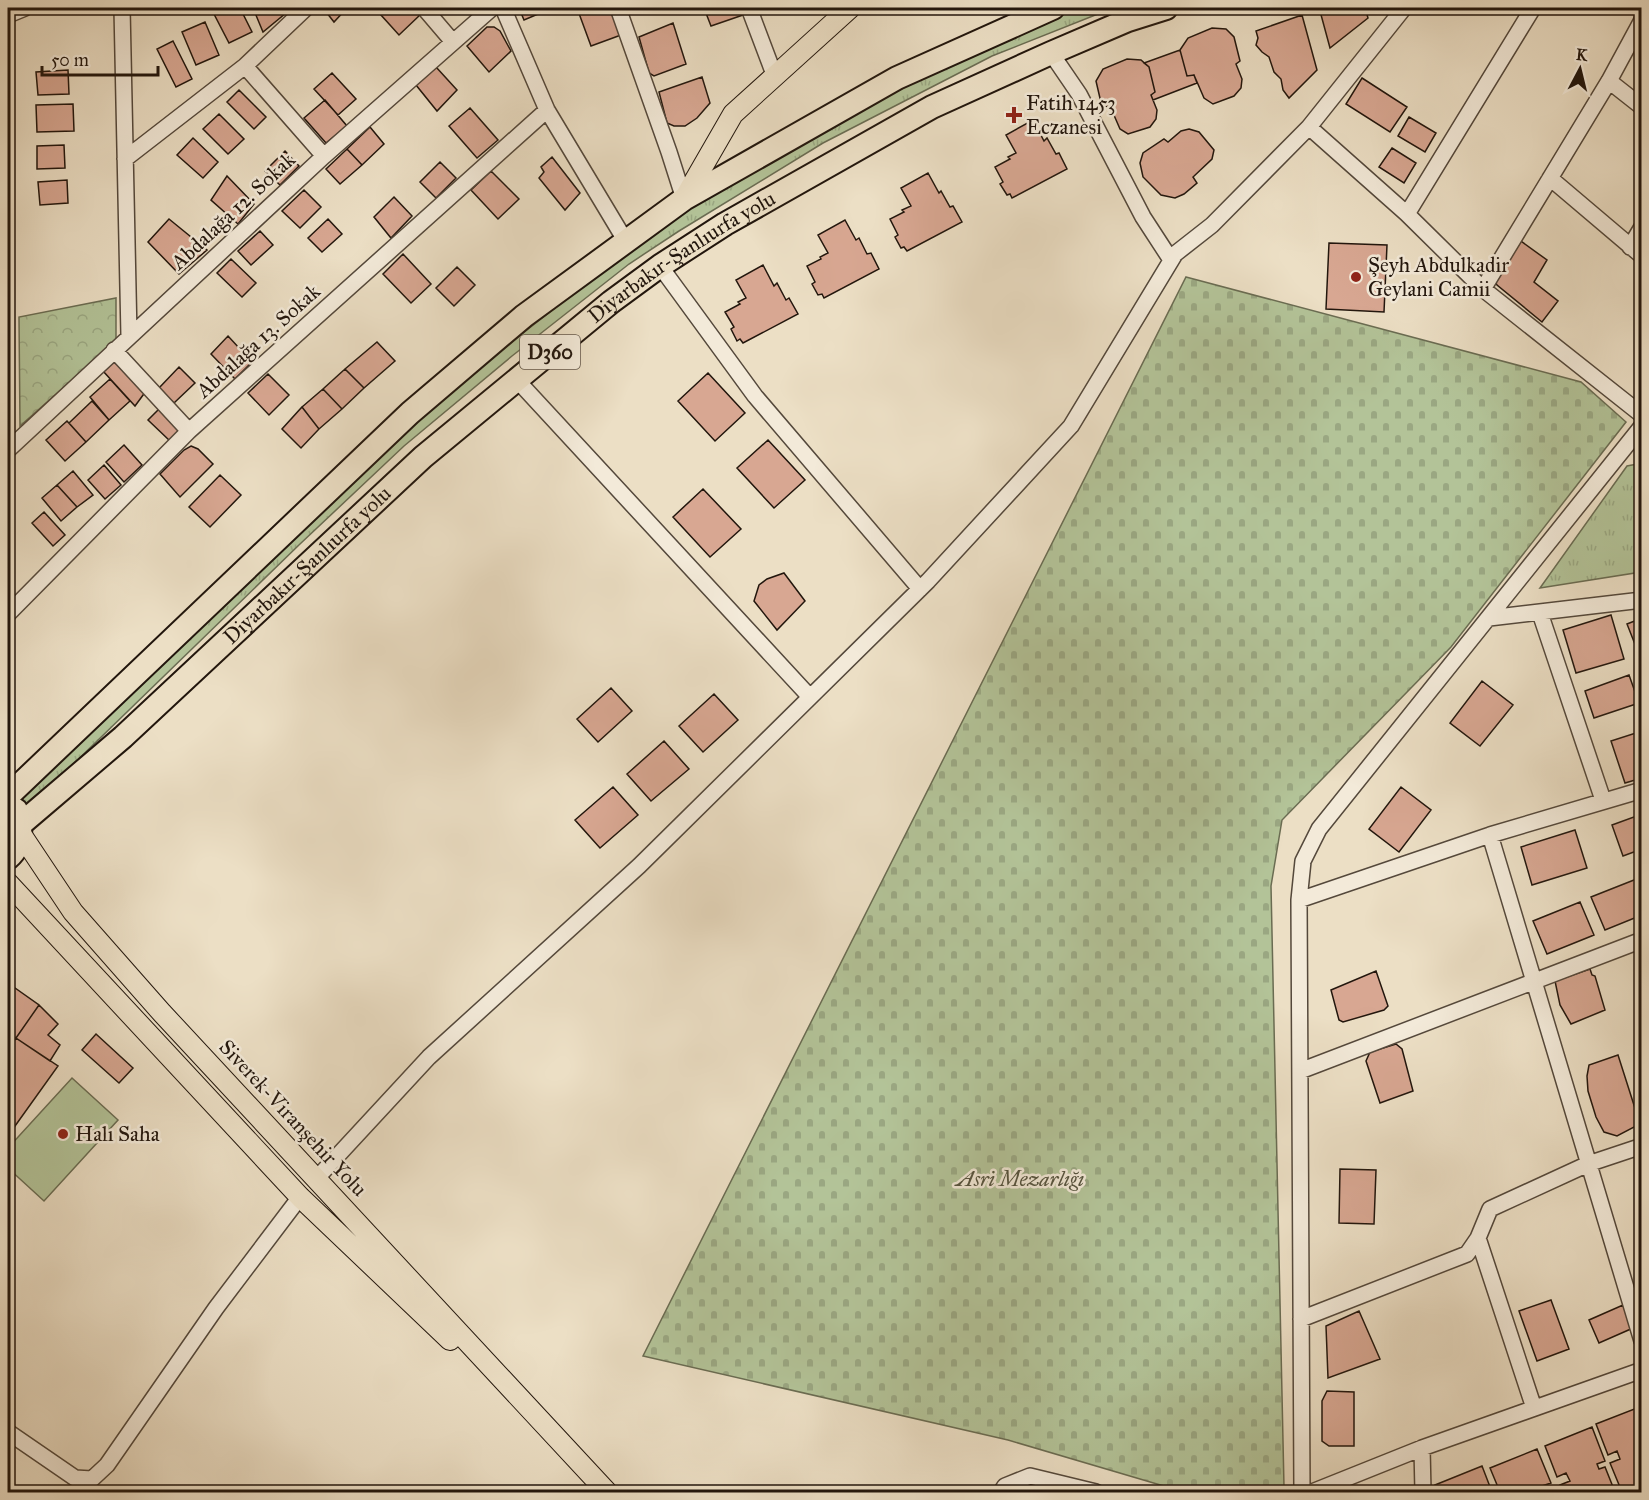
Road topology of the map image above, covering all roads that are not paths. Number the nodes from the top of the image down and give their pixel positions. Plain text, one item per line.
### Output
1 (26, 8) edge
2 (122, 8) edge
3 (306, 8) edge
4 (424, 8) edge
5 (492, 8) edge
6 (502, 8) edge
7 (618, 8) edge
8 (749, 8) edge
9 (850, 8) edge
10 (1053, 8) edge
11 (1166, 8) edge
12 (1404, 8) edge
13 (1533, 8) edge
14 (8, 15) edge
15 (1641, 20) edge
16 (453, 42) junction
17 (1051, 53) junction
18 (245, 66) junction
19 (775, 77) junction
20 (1609, 81) junction
21 (1641, 106) edge
22 (547, 110) junction
23 (1309, 127) junction
24 (324, 156) junction
25 (125, 159) junction
26 (1550, 178) junction
27 (684, 199) junction
28 (1407, 214) junction
29 (1641, 227) edge
30 (625, 240) junction
31 (1636, 251) edge
32 (1171, 260) junction
33 (660, 266) junction
34 (1483, 289) junction
35 (129, 336) junction
36 (114, 350) junction
37 (516, 380) junction
38 (1641, 416) edge
39 (1641, 426) edge
40 (189, 431) junction
41 (8, 450) edge
42 (920, 589) junction
43 (1641, 600) edge
44 (1540, 612) junction
45 (8, 614) edge
46 (1490, 618) junction
47 (810, 697) junction
48 (1641, 789) edge
49 (8, 796) edge
50 (1603, 800) junction
51 (8, 802) edge
52 (21, 829) junction
53 (1490, 835) junction
54 (8, 858) edge
55 (8, 883) edge
56 (1299, 900) junction
57 (1641, 940) edge
58 (1534, 981) junction
59 (1300, 1071) junction
60 (1641, 1146) edge
61 (1588, 1164) junction
62 (317, 1178) junction
63 (300, 1197) junction
64 (1478, 1238) junction
65 (1301, 1319) junction
66 (1641, 1341) edge
67 (1641, 1370) edge
68 (1534, 1408) junction
69 (544, 1425) junction
70 (8, 1432) edge
71 (1422, 1448) junction
72 (92, 1479) junction
73 (83, 1492) edge
74 (607, 1492) edge
75 (1001, 1492) edge
76 (1096, 1492) edge
77 (1302, 1492) edge
78 (1312, 1492) edge
79 (1424, 1492) edge

1 - 14 street
2 - 25 street
3 - 18 street
4 - 16 street
5 - 16 street, Abdalağa 12. Sokak
6 - 22 street
7 - 27 street
8 - 19 street
9 - 19 main road
10 - 27 highway, Diyarbakır-Şanlıurfa yolu / D360
11 - 17 highway, Diyarbakır-Şanlıurfa yolu / D360
12 - 23 street
13 - 28 street
15 - 20 street
16 - 24 street, Abdalağa 12. Sokak
17 - 32 street
17 - 33 highway, Diyarbakır-Şanlıurfa yolu / D360
18 - 24 street
18 - 25 street
19 - 27 main road
20 - 21 street
20 - 26 street
22 - 30 street
22 - 40 street, Abdalağa 13. Sokak
23 - 28 street
23 - 32 street
24 - 35 street, Abdalağa 12. Sokak
25 - 35 street
26 - 31 street
26 - 34 street
27 - 30 highway, Diyarbakır-Şanlıurfa yolu / D360
28 - 34 street
29 - 31 street
30 - 49 highway, Diyarbakır-Şanlıurfa yolu / D360
32 - 42 street
33 - 37 highway, Diyarbakır-Şanlıurfa yolu / D360
33 - 42 street
34 - 38 street
35 - 36 street, Abdalağa 12. Sokak
36 - 40 street
36 - 41 street, Abdalağa 12. Sokak
37 - 47 street
37 - 52 highway, Diyarbakır-Şanlıurfa yolu / D360
39 - 46 street
40 - 45 street, Abdalağa 13. Sokak
42 - 47 street
43 - 44 street
44 - 46 street
44 - 50 street
46 - 56 street
47 - 62 street
48 - 50 street
50 - 53 street
51 - 52 highway
52 - 54 highway
52 - 62 main road, Siverek-Viranşehir Yolu
53 - 56 street
53 - 58 street
55 - 63 main road, Siverek-Viranşehir Yolu
56 - 59 street
57 - 58 street
58 - 59 street
58 - 61 street
59 - 65 street
60 - 61 street
61 - 64 street
61 - 66 street
62 - 69 main road, Siverek-Viranşehir Yolu
63 - 69 main road, Siverek-Viranşehir Yolu
63 - 72 street
64 - 65 street
64 - 68 street
65 - 77 street
67 - 68 street
68 - 71 street
69 - 74 main road, Siverek-Viranşehir Yolu
70 - 72 street
71 - 78 street
71 - 79 street
72 - 73 street
75 - 76 street

